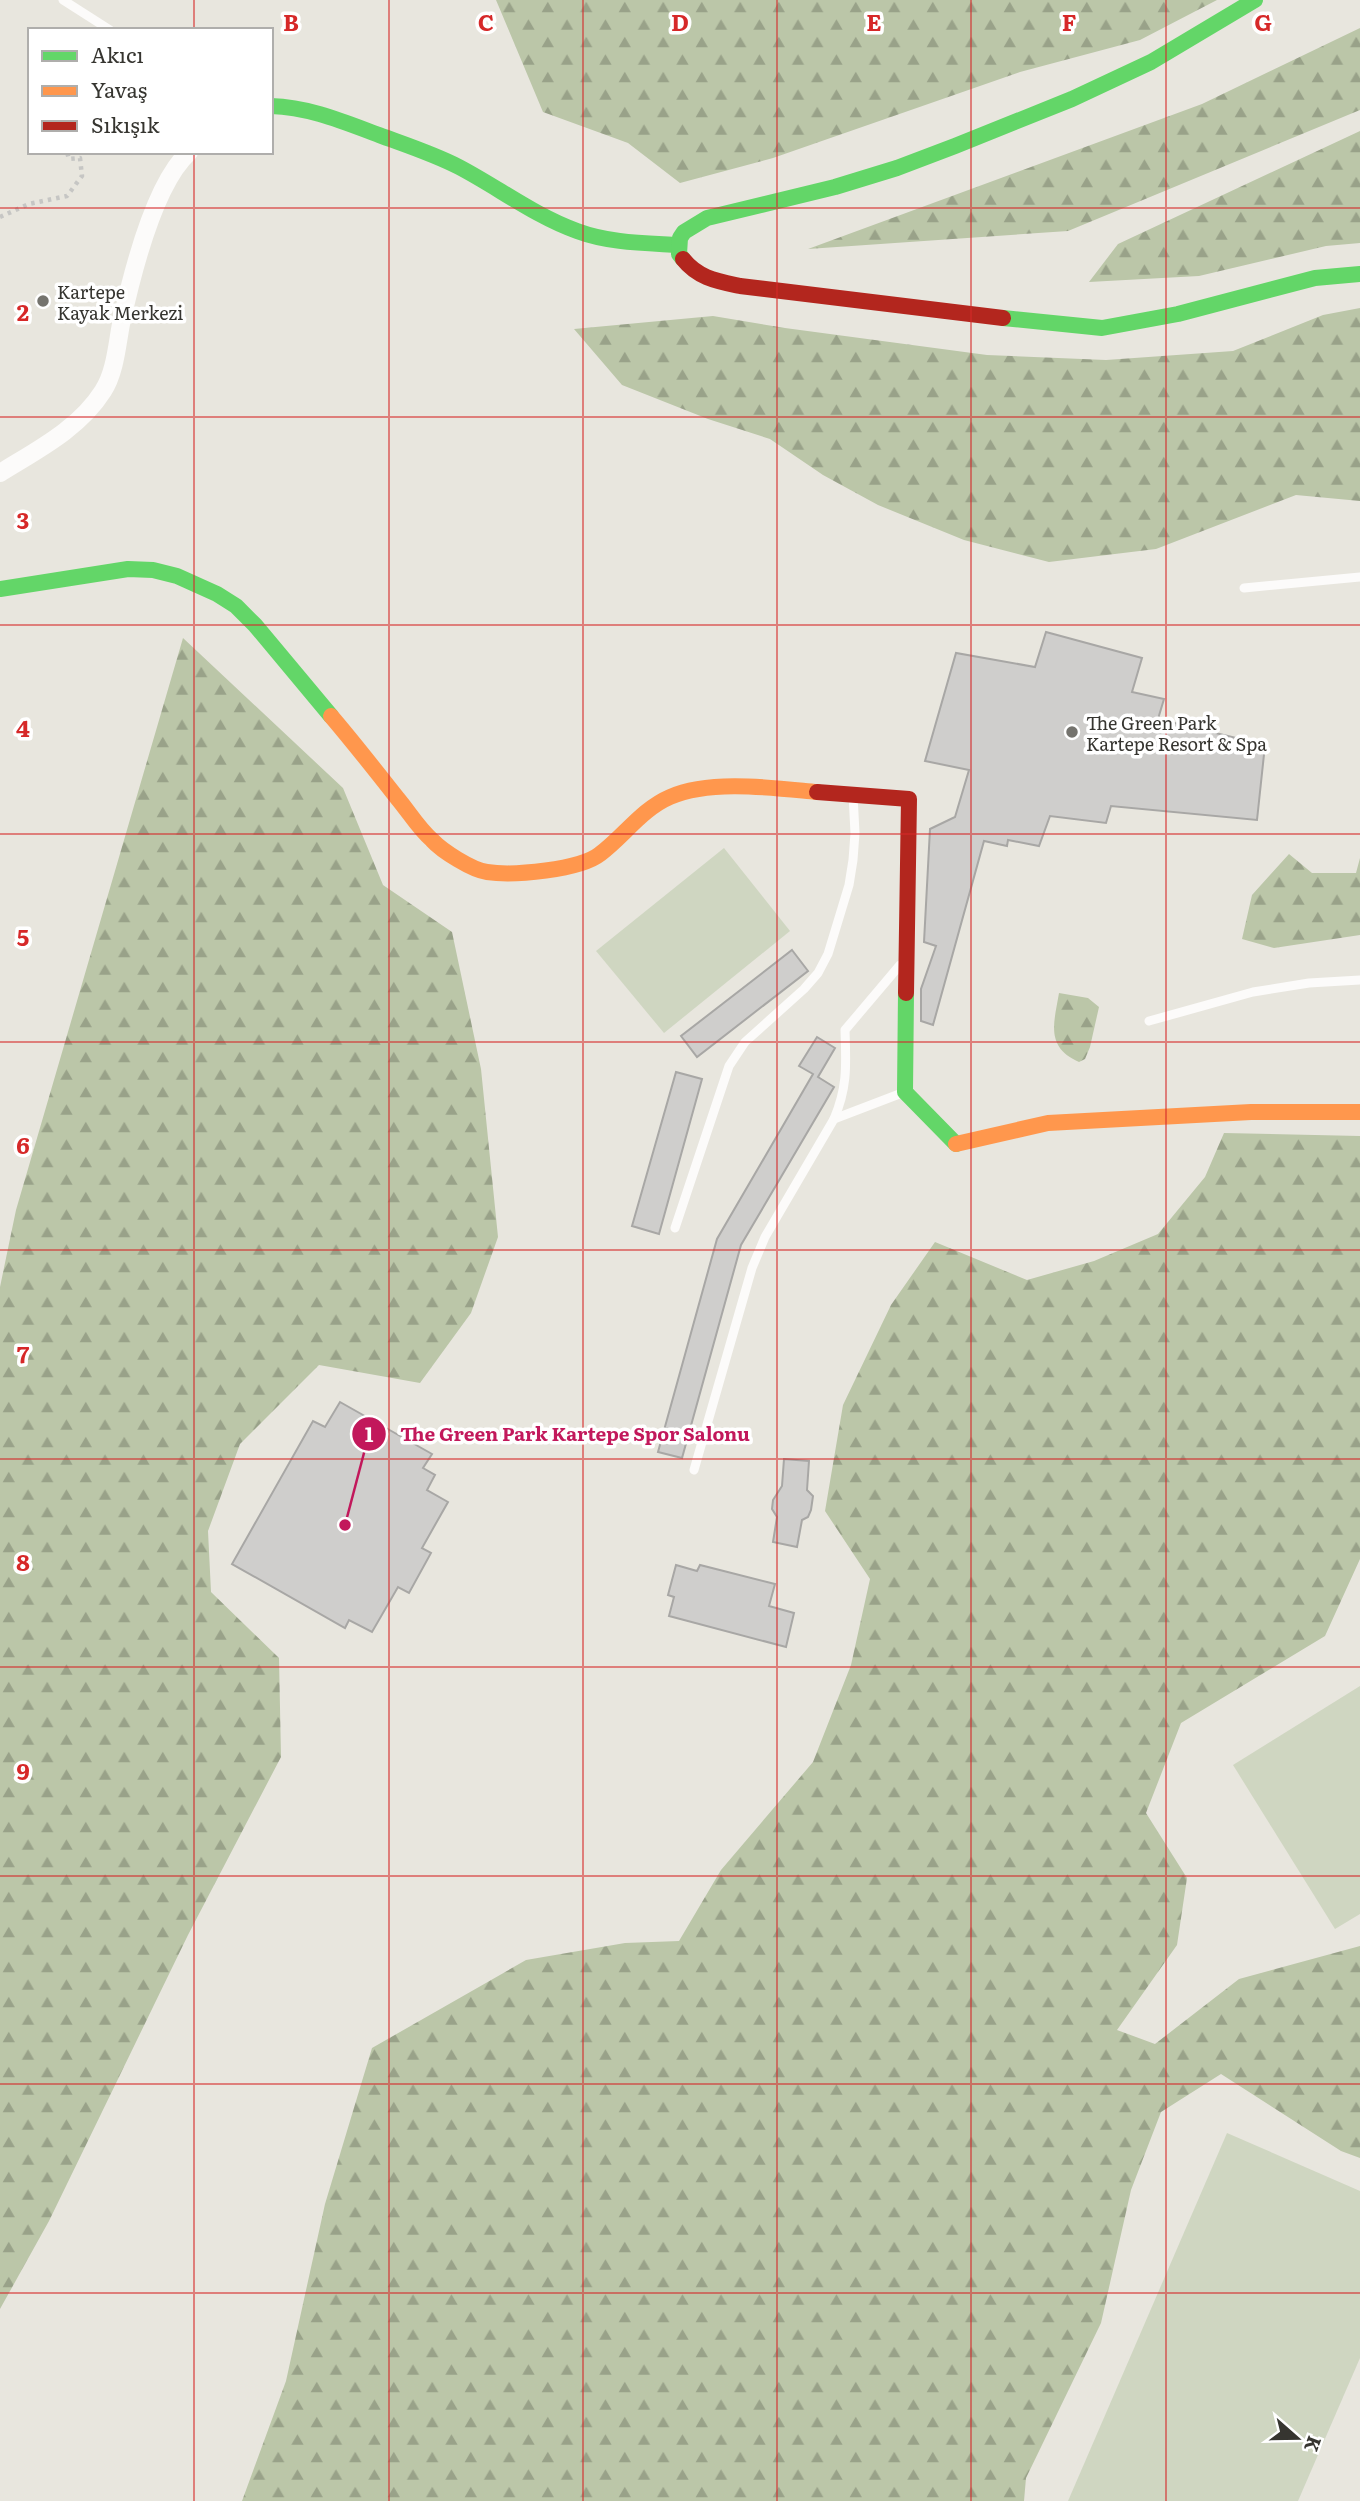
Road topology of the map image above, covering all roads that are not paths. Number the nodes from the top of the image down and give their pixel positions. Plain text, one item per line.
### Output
1 (63, 0) edge
2 (1255, 0) edge
3 (107, 28) edge
4 (273, 106) edge
5 (186, 154) edge
6 (678, 245) junction
7 (1360, 274) edge
8 (0, 473) edge
9 (1360, 577) edge
10 (1244, 588) dead end
11 (0, 589) edge
12 (853, 795) junction
13 (907, 957) junction
14 (1360, 980) edge
15 (1149, 1021) dead end
16 (905, 1092) junction
17 (1360, 1112) edge
18 (835, 1119) junction
19 (675, 1228) dead end
20 (694, 1470) dead end

1 - 3 lane
2 - 6 street
4 - 6 street
5 - 8 street
6 - 7 street
9 - 10 lane
11 - 12 street
12 - 13 street
12 - 19 lane
13 - 16 street
13 - 18 lane
14 - 15 lane
16 - 17 street
16 - 18 lane
18 - 20 lane

